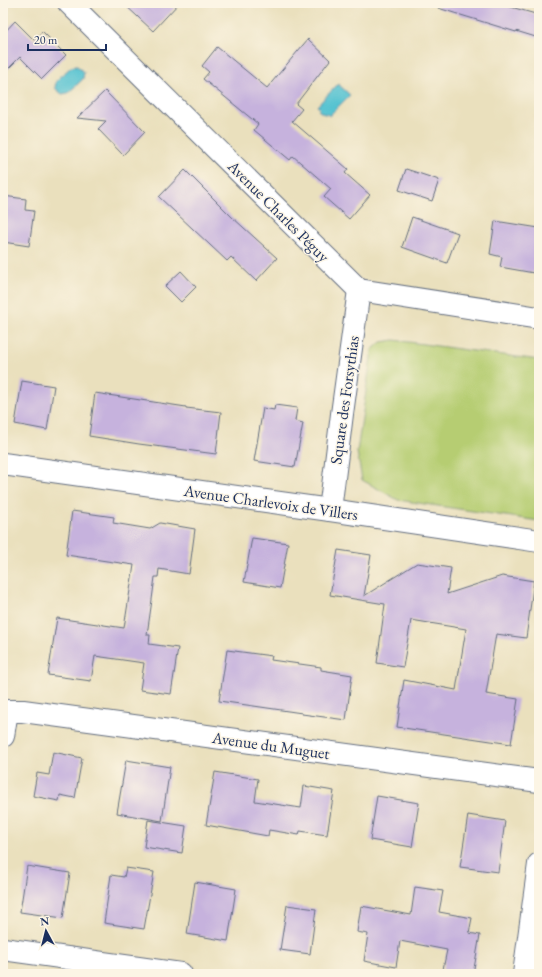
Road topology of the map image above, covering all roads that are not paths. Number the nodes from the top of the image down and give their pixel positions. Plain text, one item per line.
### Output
1 (69, 3) edge
2 (359, 290) junction
3 (539, 318) edge
4 (3, 464) edge
5 (330, 510) junction
6 (539, 541) edge
7 (5, 711) edge
8 (3, 736) edge
9 (539, 781) edge
10 (539, 864) edge
11 (3, 949) edge
12 (181, 974) edge
13 (524, 974) edge

1 - 2 street, Avenue Charles Péguy
2 - 3 street
2 - 5 street, Square des Forsythias
4 - 5 street, Avenue Charlevoix de Villers
5 - 6 street, Avenue Charlevoix de Villers
7 - 8 street
7 - 9 street, Avenue du Muguet
10 - 13 street
11 - 12 street

